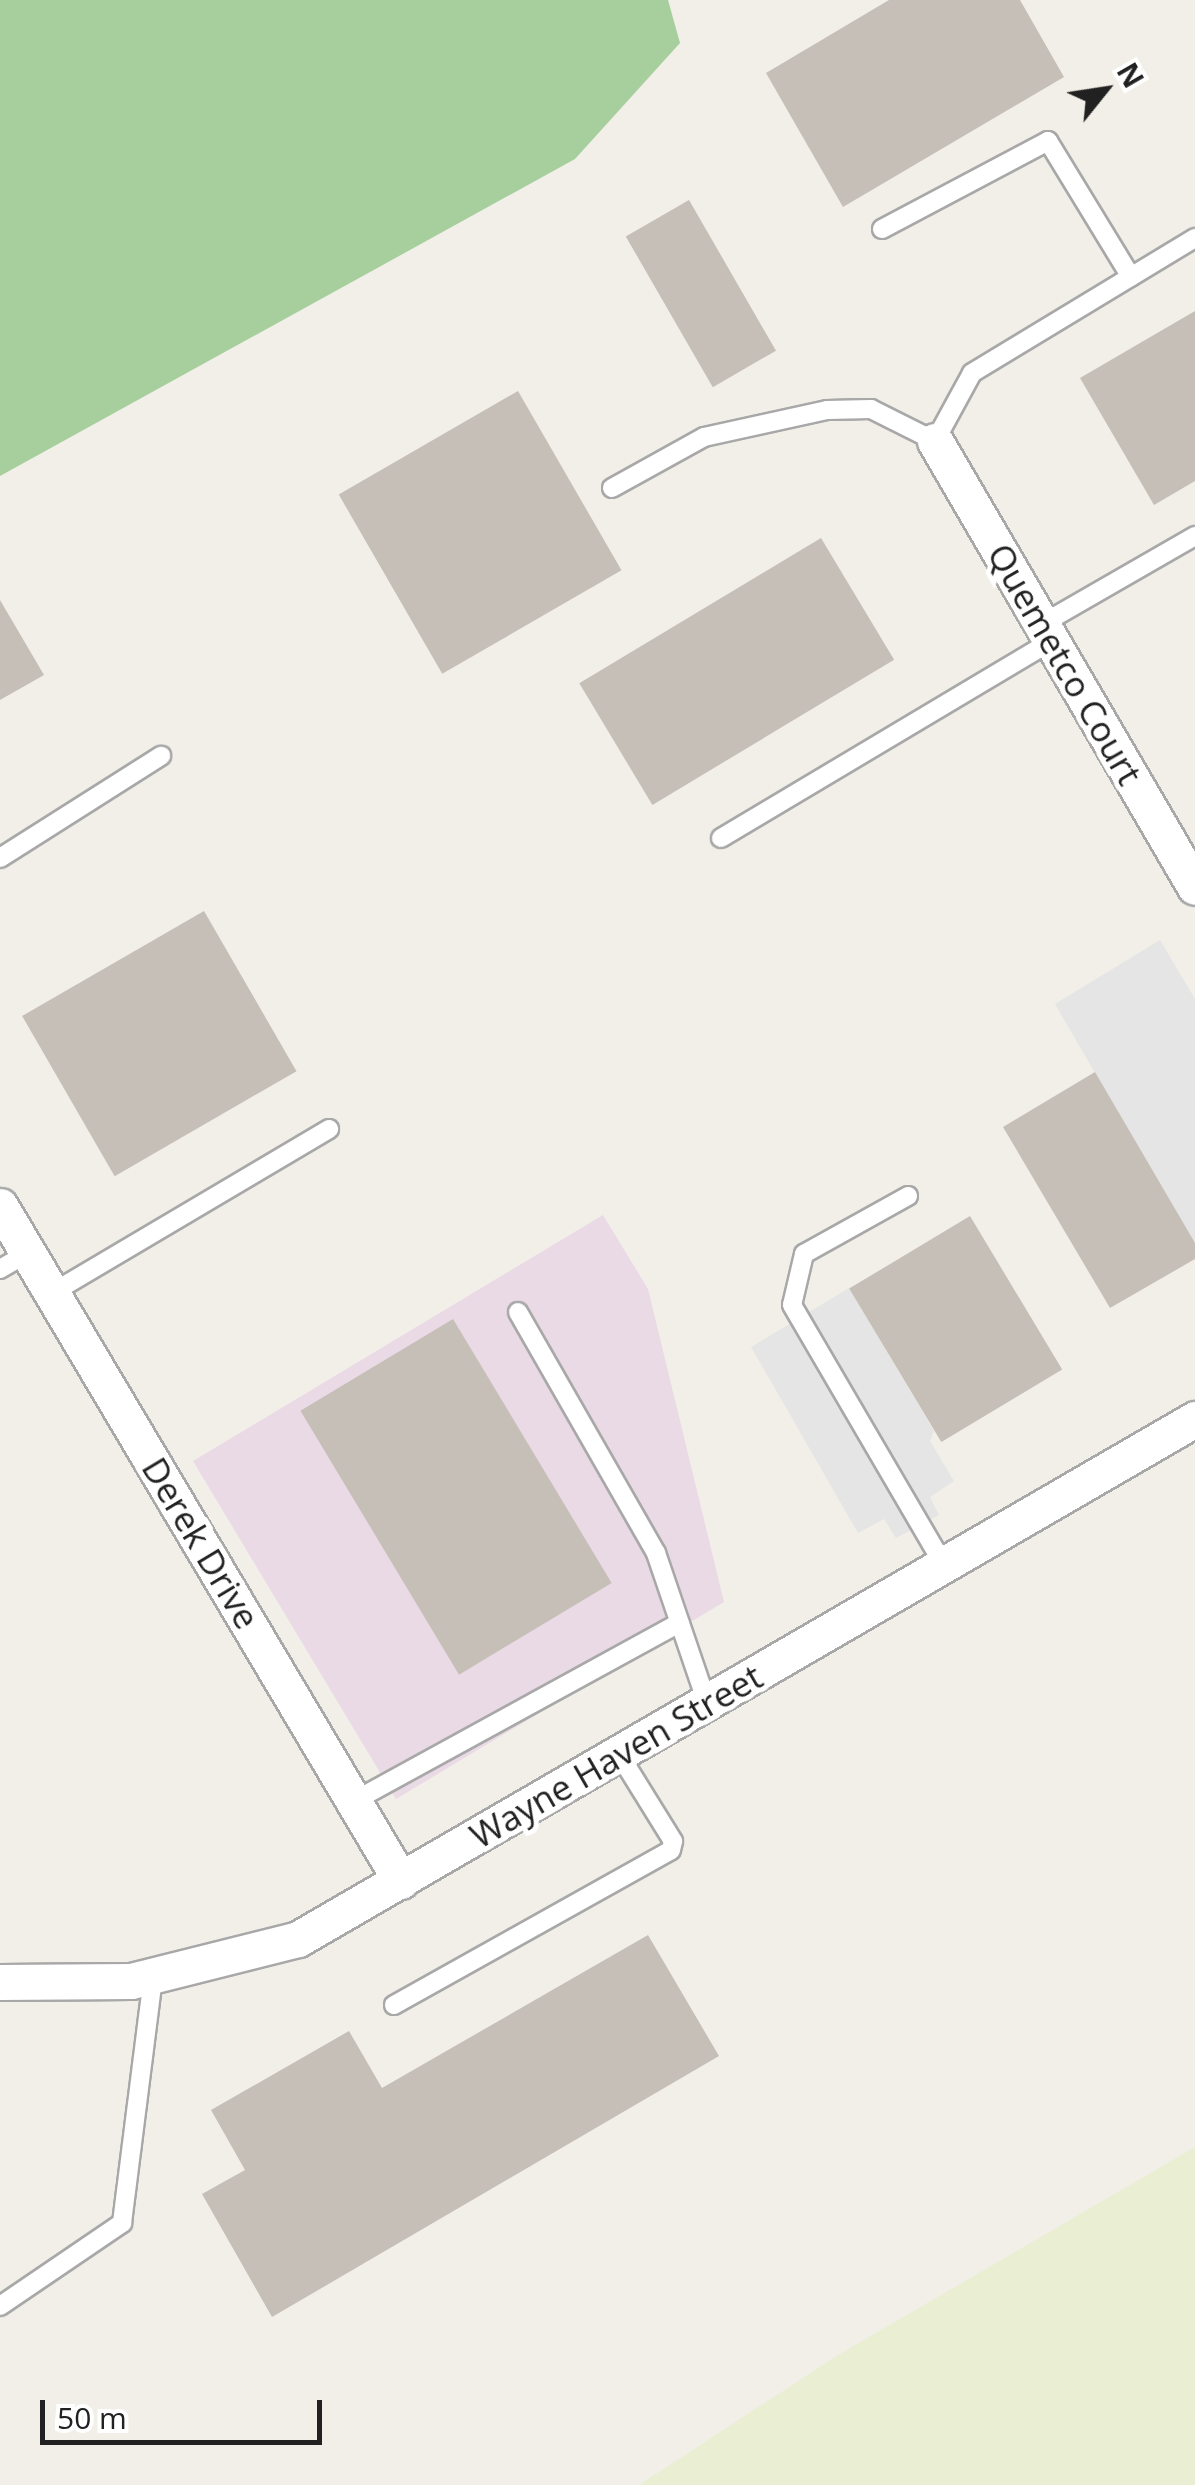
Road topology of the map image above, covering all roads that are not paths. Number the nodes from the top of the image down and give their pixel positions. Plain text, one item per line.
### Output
1 (882, 230) dead end
2 (1195, 238) edge
3 (1131, 277) junction
4 (935, 441) junction
5 (612, 488) dead end
6 (1195, 536) edge
7 (1046, 632) junction
8 (161, 756) dead end
9 (722, 838) dead end
10 (0, 858) edge
11 (1195, 887) edge
12 (328, 1129) dead end
13 (908, 1196) dead end
14 (0, 1206) edge
15 (14, 1261) edge
16 (52, 1293) junction
17 (518, 1312) dead end
18 (1195, 1419) edge
19 (944, 1565) junction
20 (680, 1622) junction
21 (707, 1703) junction
22 (619, 1754) junction
23 (354, 1801) junction
24 (400, 1881) junction
25 (153, 1977) junction
26 (0, 1982) edge
27 (394, 2005) dead end
28 (0, 2306) edge

1 - 3 lane
2 - 3 lane
3 - 4 lane
4 - 5 lane
4 - 7 street, Quemetco Court
6 - 7 lane
7 - 9 lane
7 - 11 street, Quemetco Court
8 - 10 lane
12 - 16 lane
13 - 19 lane
14 - 15 street, Derek Drive
15 - 16 street, Derek Drive
16 - 23 street, Derek Drive
17 - 20 lane
18 - 19 street, Wayne Haven Street
19 - 21 street, Wayne Haven Street
20 - 21 lane
20 - 23 lane
21 - 22 street, Wayne Haven Street
22 - 24 street, Wayne Haven Street
22 - 27 lane
23 - 24 street, Derek Drive
24 - 25 street, Wayne Haven Street
25 - 26 street, Wayne Haven Street
25 - 28 lane

